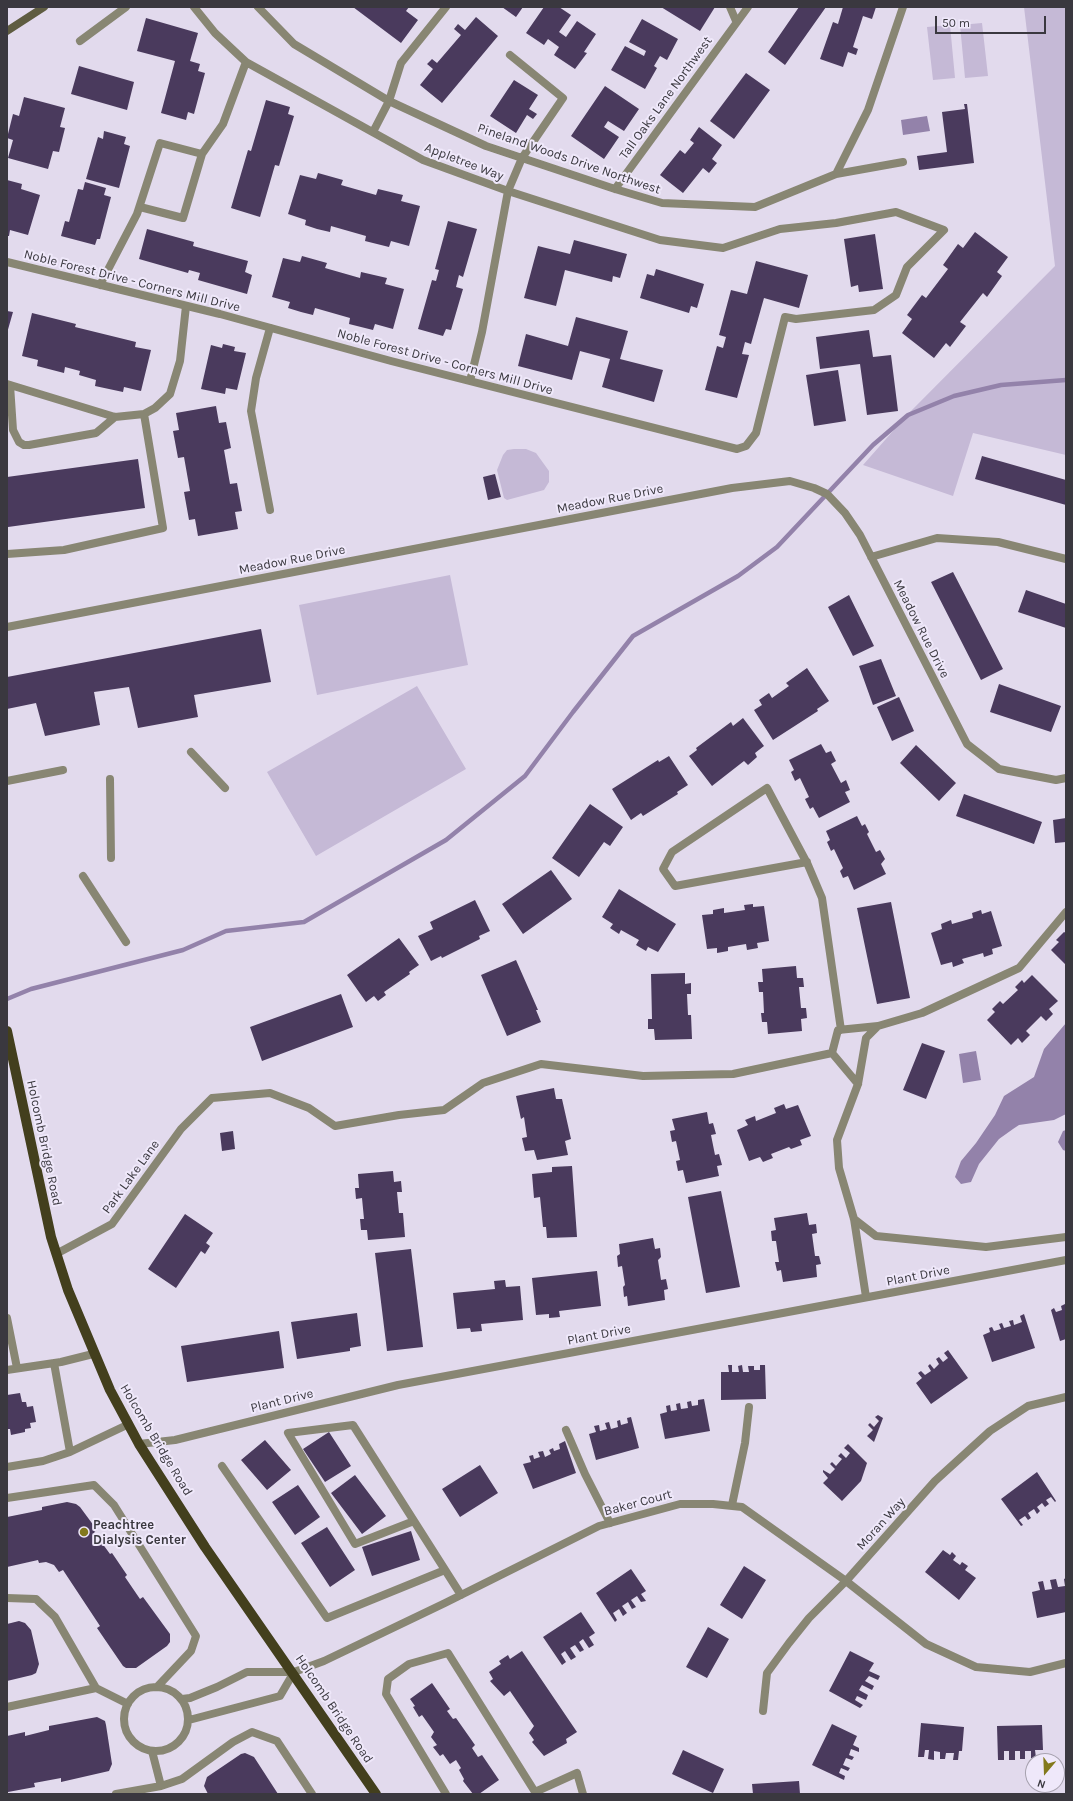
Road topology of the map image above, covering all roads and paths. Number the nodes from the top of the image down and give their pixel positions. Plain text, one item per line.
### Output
1 (44, 7) edge
2 (126, 7) edge
3 (194, 7) edge
4 (258, 7) edge
5 (446, 7) edge
6 (730, 7) edge
7 (748, 7) edge
8 (903, 7) edge
9 (736, 22) junction
10 (7, 31) edge
11 (80, 41) dead end
12 (510, 56) dead end
13 (246, 62) junction
14 (389, 101) junction
15 (373, 132) junction
16 (202, 154) junction
17 (522, 158) junction
18 (903, 162) dead end
19 (836, 174) junction
20 (615, 189) junction
21 (508, 191) junction
22 (140, 206) junction
23 (7, 262) edge
24 (100, 285) junction
25 (186, 306) junction
26 (270, 328) junction
27 (470, 381) junction
28 (8, 384) edge
29 (144, 414) junction
30 (115, 417) junction
31 (270, 510) dead end
32 (7, 554) edge
33 (870, 557) junction
34 (1066, 559) edge
35 (7, 627) edge
36 (190, 752) dead end
37 (63, 770) dead end
38 (1066, 778) edge
39 (110, 779) dead end
40 (7, 781) edge
41 (225, 788) dead end
42 (111, 858) dead end
43 (807, 862) junction
44 (83, 876) dead end
45 (1066, 912) edge
46 (126, 942) dead end
47 (878, 1026) junction
48 (841, 1030) junction
49 (7, 1031) edge
50 (832, 1053) junction
51 (858, 1084) junction
52 (854, 1219) junction
53 (1066, 1237) edge
54 (56, 1254) junction
55 (1066, 1260) edge
56 (866, 1298) junction
57 (7, 1318) edge
58 (93, 1354) junction
59 (54, 1363) junction
60 (17, 1368) junction
61 (7, 1370) edge
62 (1066, 1397) edge
63 (749, 1408) dead end
64 (129, 1424) junction
65 (566, 1430) dead end
66 (139, 1444) junction
67 (70, 1452) junction
68 (222, 1466) dead end
69 (7, 1467) edge
70 (7, 1498) edge
71 (732, 1505) junction
72 (414, 1521) junction
73 (610, 1523) junction
74 (445, 1570) junction
75 (846, 1581) junction
76 (461, 1595) junction
77 (7, 1598) edge
78 (1066, 1663) edge
79 (294, 1672) junction
80 (157, 1687) junction
81 (96, 1688) junction
82 (182, 1699) junction
83 (128, 1704) junction
84 (7, 1707) edge
85 (763, 1712) dead end
86 (189, 1720) junction
87 (152, 1751) junction
88 (161, 1786) junction
89 (535, 1793) edge
90 (116, 1794) edge
91 (312, 1794) edge
92 (376, 1794) edge
93 (446, 1794) edge
94 (583, 1794) edge

1 - 10 street
2 - 11 street
3 - 13 street, Appletree Way
4 - 14 street, Pineland Woods Drive Northwest
5 - 14 street
6 - 9 street
7 - 9 street, Tall Oaks Lane Northwest
8 - 19 street
9 - 20 street, Tall Oaks Lane Northwest
12 - 17 street
13 - 15 street, Appletree Way
13 - 16 street
14 - 15 street
14 - 17 street, Pineland Woods Drive Northwest
15 - 21 street, Appletree Way
16 - 22 street
16 - 22 street
17 - 20 street, Pineland Woods Drive Northwest
17 - 21 street
18 - 19 street, Pineland Woods Drive Northwest
19 - 20 street, Pineland Woods Drive Northwest
21 - 27 street, Appletree Way
21 - 27 street, Noble Forest Drive - Corners Mill Drive
22 - 24 street
23 - 24 street, Noble Forest Drive - Corners Mill Drive
24 - 25 street, Noble Forest Drive - Corners Mill Drive
25 - 26 street, Noble Forest Drive - Corners Mill Drive
25 - 29 street
26 - 27 street, Noble Forest Drive - Corners Mill Drive
26 - 31 street
28 - 30 street
28 - 30 street
29 - 30 street
29 - 32 street
33 - 34 street
33 - 35 street, Meadow Rue Drive
33 - 38 street, Meadow Rue Drive
36 - 41 street
37 - 40 street
39 - 42 street
43 - 43 street
43 - 48 street
44 - 46 street
45 - 47 street
47 - 48 street
47 - 51 street
48 - 50 street
49 - 54 main road, Holcomb Bridge Road
50 - 51 street
50 - 54 street, Park Lake Lane
51 - 52 street
52 - 53 street
52 - 56 street
54 - 58 main road, Holcomb Bridge Road
55 - 56 street, Plant Drive
56 - 66 street, Plant Drive
57 - 60 street
58 - 59 street
58 - 64 main road, Holcomb Bridge Road
59 - 60 street
59 - 67 street
60 - 61 street
62 - 75 street, Moran Way
63 - 71 street
64 - 66 main road, Holcomb Bridge Road
64 - 67 street
65 - 73 street
66 - 79 main road, Holcomb Bridge Road
67 - 69 street
68 - 74 street
70 - 80 street
71 - 73 street, Baker Court
71 - 75 street, Baker Court
72 - 72 street
72 - 74 street
73 - 76 street, Baker Court
74 - 76 street
75 - 78 street, Baker Court
75 - 85 street, Moran Way
76 - 79 street, Baker Court
77 - 81 street
79 - 82 street
79 - 86 street
79 - 92 main road, Holcomb Bridge Road
80 - 82 street
80 - 83 street
81 - 83 street
81 - 84 street
82 - 86 street
83 - 87 street
86 - 87 street
87 - 88 street
88 - 90 street
88 - 91 street
89 - 93 street
89 - 94 street

